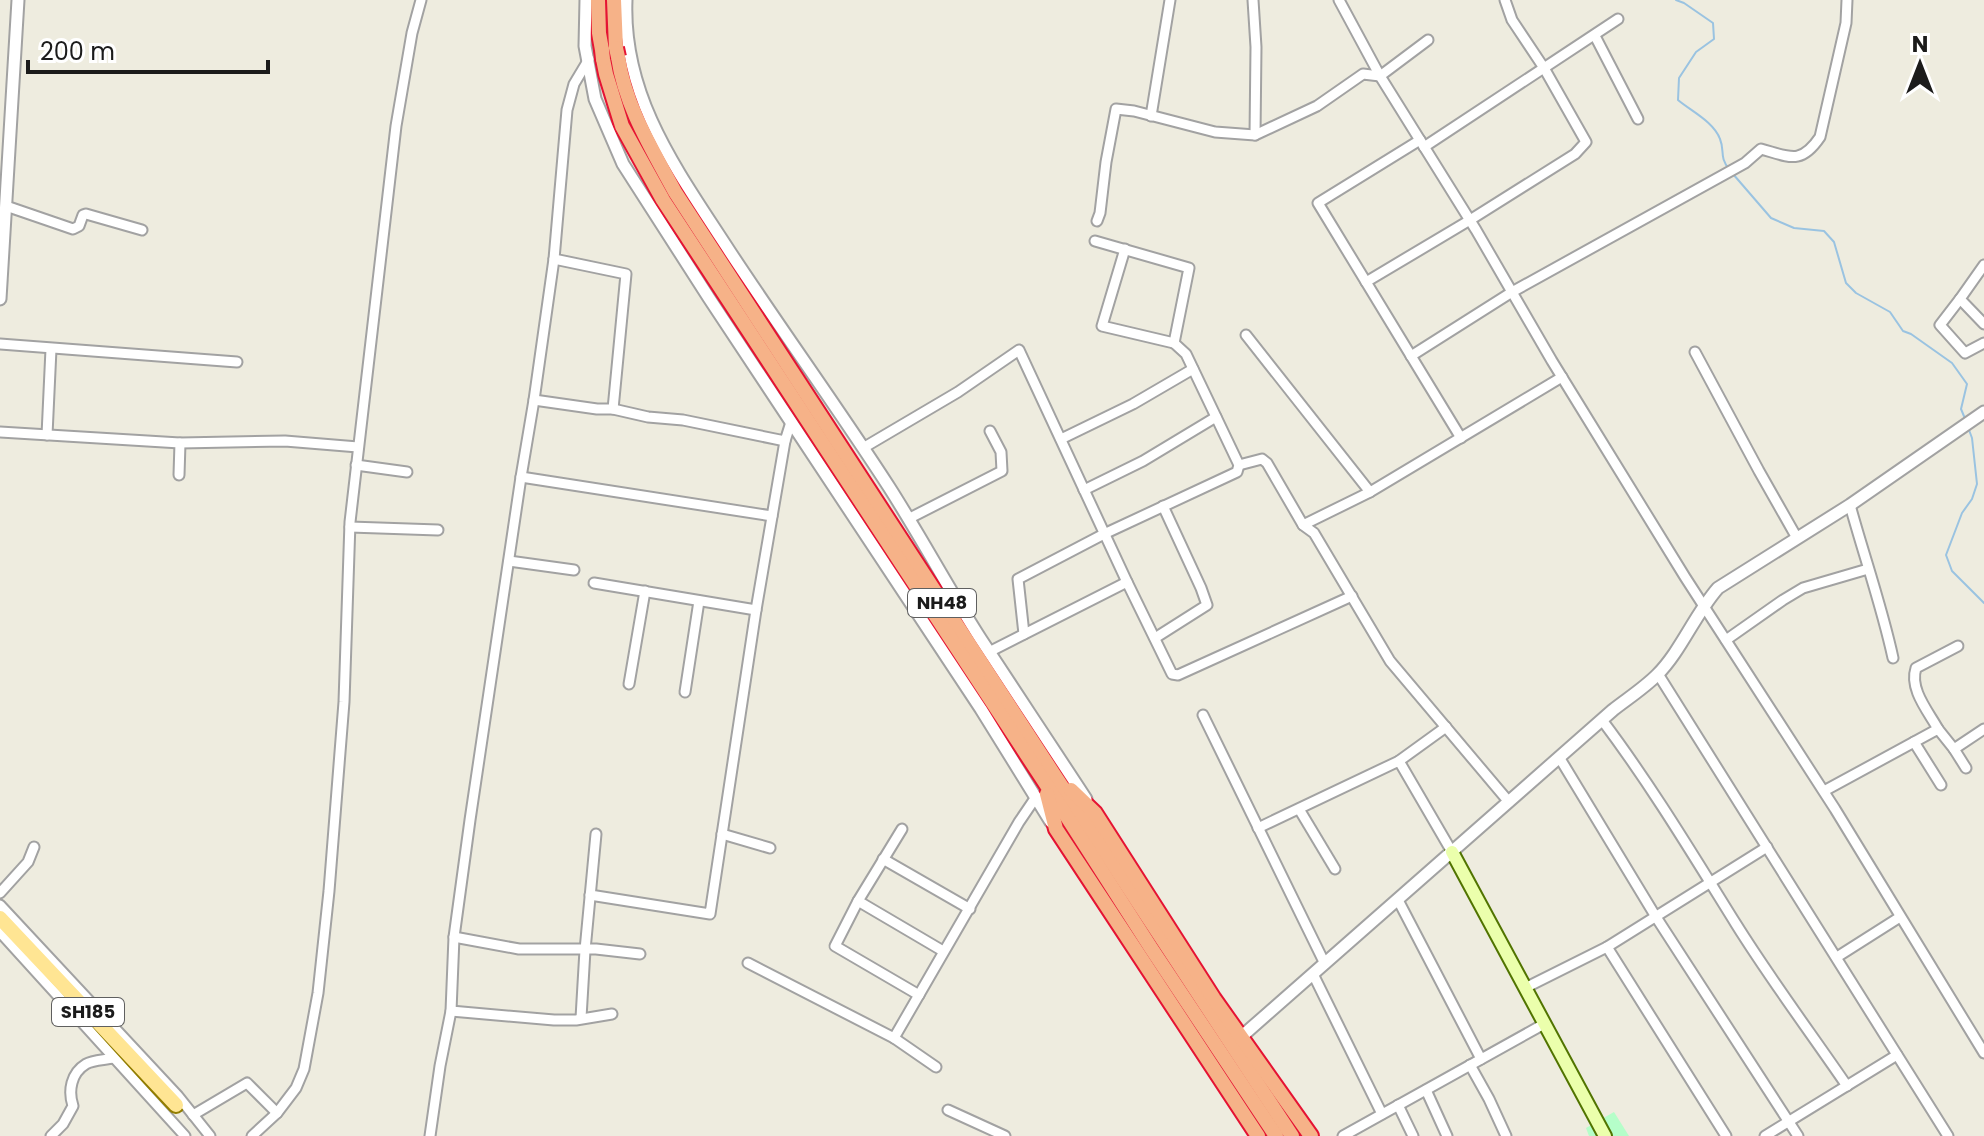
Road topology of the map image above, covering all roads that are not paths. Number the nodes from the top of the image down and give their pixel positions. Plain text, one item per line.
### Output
1 (18, 0) edge
2 (421, 0) edge
3 (586, 0) edge
4 (598, 0) edge
5 (614, 0) edge
6 (626, 0) edge
7 (1170, 0) edge
8 (1253, 0) edge
9 (1339, 0) edge
10 (1505, 0) edge
11 (1847, 0) edge
12 (1618, 19) dead end
13 (1595, 36) junction
14 (1428, 40) dead end
15 (614, 53) junction
16 (587, 59) junction
17 (1544, 68) junction
18 (1380, 76) junction
19 (1151, 116) junction
20 (1638, 119) dead end
21 (1255, 135) junction
22 (1422, 143) junction
23 (6, 206) junction
24 (1470, 220) junction
25 (1097, 221) dead end
26 (142, 230) dead end
27 (1095, 241) dead end
28 (1125, 249) junction
29 (554, 259) junction
30 (1984, 265) edge
31 (1366, 282) junction
32 (1512, 292) junction
33 (0, 299) edge
34 (1960, 299) junction
35 (1984, 324) edge
36 (1246, 335) dead end
37 (1174, 343) junction
38 (1984, 343) edge
39 (0, 344) edge
40 (51, 349) junction
41 (1695, 352) dead end
42 (1411, 356) junction
43 (237, 362) dead end
44 (1193, 369) junction
45 (1562, 377) junction
46 (534, 400) junction
47 (613, 409) junction
48 (1981, 413) edge
49 (1216, 417) junction
50 (791, 422) junction
51 (990, 431) dead end
52 (0, 432) edge
53 (47, 435) junction
54 (1461, 438) junction
55 (1061, 439) junction
56 (785, 441) junction
57 (180, 443) junction
58 (358, 447) junction
59 (863, 448) junction
60 (356, 465) junction
61 (1239, 465) junction
62 (407, 472) dead end
63 (179, 475) dead end
64 (521, 477) junction
65 (1084, 490) junction
66 (1370, 492) junction
67 (1850, 505) junction
68 (1163, 506) junction
69 (772, 516) junction
70 (908, 519) junction
71 (1303, 525) junction
72 (350, 527) junction
73 (438, 530) dead end
74 (917, 534) junction
75 (1104, 534) junction
76 (1797, 538) junction
77 (903, 542) junction
78 (509, 561) junction
79 (1868, 569) junction
80 (574, 570) dead end
81 (1127, 582) junction
82 (594, 583) dead end
83 (645, 591) junction
84 (1352, 596) junction
85 (699, 601) junction
86 (1703, 605) junction
87 (756, 610) junction
88 (1024, 634) junction
89 (1155, 638) junction
90 (1726, 640) junction
91 (1958, 646) dead end
92 (989, 652) junction
93 (1893, 658) dead end
94 (1658, 674) junction
95 (629, 684) dead end
96 (685, 692) dead end
97 (1203, 715) dead end
98 (1602, 720) junction
99 (1446, 727) junction
100 (1938, 729) junction
101 (1984, 729) edge
102 (1914, 742) junction
103 (1954, 749) junction
104 (1559, 757) junction
105 (1399, 761) junction
106 (1966, 768) dead end
107 (1049, 777) junction
108 (1941, 785) dead end
109 (1824, 791) junction
110 (1036, 797) junction
111 (1509, 802) junction
112 (1299, 809) junction
113 (1095, 813) junction
114 (1258, 828) junction
115 (902, 829) dead end
116 (1056, 829) junction
117 (596, 834) dead end
118 (722, 834) junction
119 (34, 847) dead end
120 (1767, 847) junction
121 (770, 848) dead end
122 (1452, 852) junction
123 (883, 859) junction
124 (1335, 869) dead end
125 (1711, 882) junction
126 (0, 893) edge
127 (590, 895) junction
128 (1398, 900) junction
129 (858, 901) junction
130 (0, 905) edge
131 (970, 909) junction
132 (1656, 917) junction
133 (1900, 917) junction
134 (0, 918) edge
135 (0, 932) edge
136 (454, 937) junction
137 (1607, 947) junction
138 (585, 950) junction
139 (943, 951) junction
140 (640, 954) dead end
141 (1837, 957) junction
142 (748, 963) dead end
143 (1325, 964) junction
144 (1313, 974) junction
145 (1525, 988) junction
146 (919, 995) junction
147 (451, 1011) junction
148 (612, 1014) dead end
149 (581, 1018) junction
150 (1544, 1024) junction
151 (1241, 1037) junction
152 (894, 1038) junction
153 (1984, 1053) edge
154 (1897, 1055) junction
155 (113, 1058) junction
156 (1481, 1059) junction
157 (1470, 1065) junction
158 (936, 1067) dead end
159 (1847, 1086) junction
160 (1426, 1090) junction
161 (176, 1105) dead end
162 (1398, 1105) junction
163 (948, 1110) dead end
164 (277, 1113) junction
165 (1382, 1114) junction
166 (193, 1115) junction
167 (1789, 1121) junction
168 (51, 1136) edge
169 (185, 1136) edge
170 (210, 1136) edge
171 (252, 1136) edge
172 (430, 1136) edge
173 (1005, 1136) edge
174 (1258, 1136) edge
175 (1276, 1136) edge
176 (1292, 1136) edge
177 (1311, 1136) edge
178 (1343, 1136) edge
179 (1413, 1136) edge
180 (1447, 1136) edge
181 (1506, 1136) edge
182 (1605, 1136) edge
183 (1726, 1136) edge
184 (1765, 1136) edge
185 (1798, 1136) edge
186 (1948, 1136) edge

1 - 23 street
2 - 58 street
3 - 16 street
4 - 15 highway, NH48
5 - 15 highway, NH48
6 - 15 street
7 - 19 street
8 - 21 street
9 - 18 street
10 - 17 street
11 - 32 street
12 - 13 street
13 - 17 street
13 - 20 street
14 - 18 street
15 - 16 street
15 - 59 street
15 - 77 highway, NH48
15 - 107 highway, NH48
16 - 29 street
16 - 50 street
17 - 22 street
17 - 24 street
18 - 21 street
18 - 22 street
19 - 21 street
19 - 25 street
22 - 24 street
22 - 31 street
23 - 26 street
23 - 33 street
24 - 31 street
24 - 32 street
27 - 28 street
28 - 37 street
28 - 37 street
29 - 46 street
29 - 47 street
30 - 34 street
31 - 42 street
32 - 42 street
32 - 45 street
34 - 35 street
34 - 38 street
36 - 66 street
37 - 44 street
39 - 40 street
40 - 43 street
40 - 53 street
41 - 76 street
42 - 54 street
44 - 49 street
44 - 55 street
45 - 54 street
45 - 86 street
46 - 47 street
46 - 64 street
47 - 56 street
48 - 67 street
49 - 61 street
49 - 65 street
50 - 56 street
50 - 110 street
51 - 70 street
52 - 53 street
53 - 57 street
54 - 66 street
55 - 59 street
55 - 65 street
56 - 69 street
57 - 58 street
57 - 63 street
58 - 60 street
59 - 70 street
60 - 62 street
60 - 72 street
61 - 68 street
61 - 71 street
64 - 69 street
64 - 78 street
65 - 75 street
66 - 71 street
67 - 76 street
67 - 79 street
68 - 75 street
68 - 89 street
69 - 87 street
70 - 74 street
71 - 84 street
72 - 73 street
72 - 164 street
74 - 77 street
74 - 92 street
75 - 81 street
75 - 88 street
76 - 86 street
77 - 107 highway, NH48
78 - 80 street
78 - 136 street
79 - 90 street
79 - 93 street
81 - 88 street
81 - 89 street
82 - 83 street
83 - 85 street
83 - 95 street
84 - 89 street
84 - 99 street
85 - 87 street
85 - 96 street
86 - 90 street
86 - 94 street
87 - 118 street
88 - 92 street
90 - 109 street
91 - 100 street
92 - 113 street
94 - 98 street
94 - 120 street
97 - 114 street
98 - 104 street
98 - 125 street
99 - 105 street
99 - 111 street
100 - 102 street
100 - 103 street
101 - 103 street
102 - 108 street
102 - 109 street
103 - 106 street
104 - 111 street
104 - 132 street
105 - 112 street
105 - 122 street
107 - 113 highway
107 - 116 highway
107 - 175 highway, NH48
107 - 176 highway, NH48
109 - 133 street
110 - 116 street
110 - 131 street
111 - 122 street
112 - 114 street
112 - 124 street
113 - 151 highway
114 - 143 street
115 - 123 street
116 - 174 highway
117 - 127 street
118 - 121 street
118 - 127 street
119 - 126 street
120 - 125 street
120 - 141 street
122 - 128 street
122 - 145 main road
123 - 129 street
123 - 131 street
125 - 132 street
125 - 159 street
127 - 138 street
128 - 143 street
128 - 156 street
129 - 139 street
129 - 146 street
130 - 166 street
131 - 139 street
132 - 137 street
132 - 167 street
133 - 141 street
133 - 153 street
134 - 161 main road, SH185
135 - 155 street
136 - 138 street
136 - 147 street
137 - 145 street
137 - 183 street
138 - 140 street
138 - 149 street
139 - 146 street
141 - 154 street
142 - 152 street
143 - 144 street
144 - 151 street
144 - 165 street
145 - 150 main road
146 - 152 street
147 - 149 street
147 - 172 street
148 - 149 street
150 - 156 street
150 - 182 main road
151 - 177 highway
152 - 158 street
154 - 159 street
154 - 186 street
155 - 168 street
155 - 169 street
156 - 157 street
157 - 160 street
157 - 181 street
159 - 167 street
160 - 162 street
160 - 180 street
162 - 165 street
162 - 179 street
163 - 173 street
164 - 166 street
164 - 171 street
165 - 178 street
166 - 170 street
167 - 184 street
167 - 185 street

